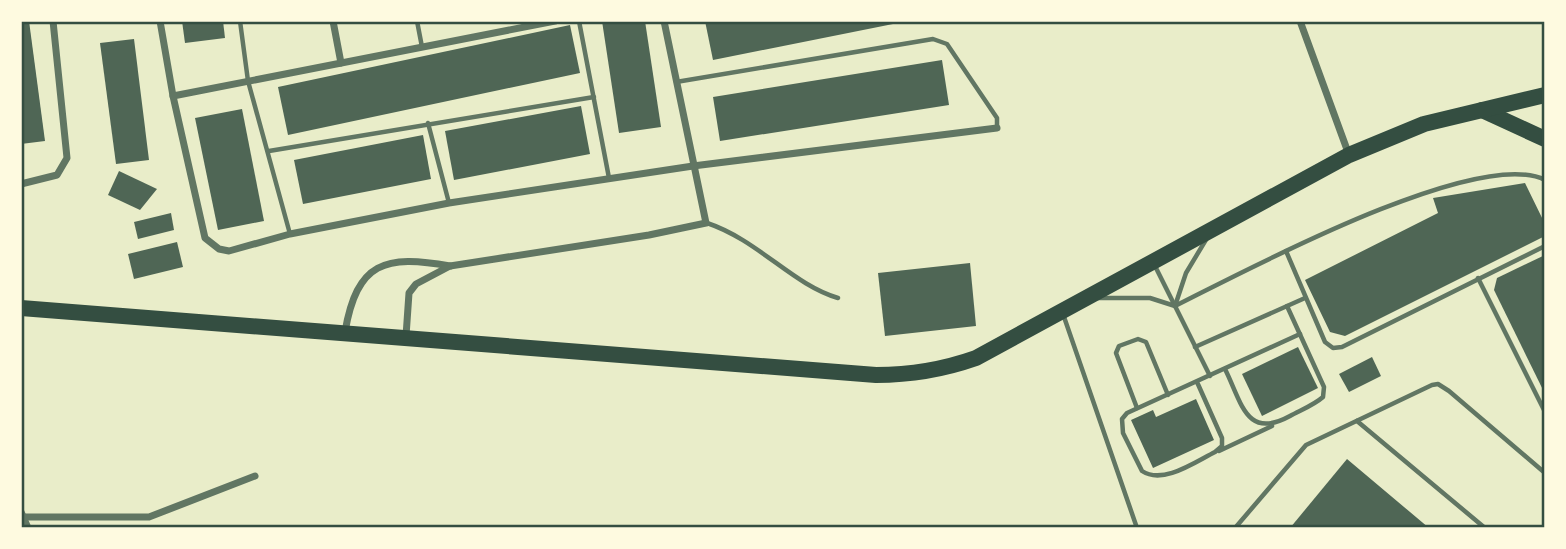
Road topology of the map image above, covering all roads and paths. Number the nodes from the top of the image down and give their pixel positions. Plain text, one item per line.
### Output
1 (53, 21) edge
2 (160, 21) edge
3 (240, 21) edge
4 (333, 21) edge
5 (417, 21) edge
6 (496, 21) edge
7 (555, 21) edge
8 (579, 21) edge
9 (664, 21) edge
10 (1300, 21) edge
11 (498, 32) junction
12 (422, 47) junction
13 (341, 63) junction
14 (248, 82) junction
15 (675, 82) junction
16 (1545, 94) edge
17 (173, 96) junction
18 (594, 97) junction
19 (1482, 110) junction
20 (428, 123) junction
21 (997, 128) joint
22 (1545, 139) edge
23 (269, 151) junction
24 (1349, 155) junction
25 (693, 166) junction
26 (609, 179) junction
27 (1545, 180) edge
28 (21, 184) edge
29 (449, 203) junction
30 (706, 223) junction
31 (1213, 229) junction
32 (290, 234) junction
33 (1545, 246) edge
34 (1286, 251) junction
35 (1152, 261) junction
36 (450, 266) junction
37 (1478, 278) junction
38 (21, 295) edge
39 (1083, 298) junction
40 (1305, 298) junction
41 (838, 299) dead end
42 (1175, 306) junction
43 (1287, 306) junction
44 (21, 308) edge
45 (43, 310) junction
46 (1061, 310) junction
47 (345, 332) junction
48 (1300, 334) junction
49 (406, 336) junction
50 (1195, 347) junction
51 (1225, 369) junction
52 (1210, 376) junction
53 (1198, 382) junction
54 (1168, 395) junction
55 (1137, 408) junction
56 (1545, 412) edge
57 (1356, 421) junction
58 (1272, 426) junction
59 (1215, 452) junction
60 (1545, 474) edge
61 (255, 476) dead end
62 (22, 515) edge
63 (28, 528) edge
64 (1137, 528) edge
65 (1235, 528) edge
66 (1485, 528) edge

1 - 28 street
2 - 17 street
3 - 14 lane
4 - 13 street
5 - 12 lane
6 - 11 street
7 - 11 street
8 - 18 lane
9 - 15 street
10 - 24 street
11 - 12 street
12 - 13 street
13 - 14 street
14 - 17 street
14 - 23 lane
15 - 21 lane
15 - 25 street
16 - 19 main road
17 - 32 street
18 - 20 lane
18 - 26 lane
19 - 22 main road
19 - 24 main road
20 - 23 lane
20 - 29 lane
21 - 25 street
23 - 32 lane
24 - 31 main road
25 - 26 street
25 - 30 street
26 - 29 street
27 - 34 lane
29 - 32 street
30 - 36 street
30 - 41 lane
31 - 35 main road
31 - 42 lane
33 - 37 lane
34 - 40 lane
34 - 42 lane
35 - 39 main road
35 - 42 lane
36 - 47 street
36 - 49 street
37 - 40 lane
37 - 56 lane
38 - 45 main road
39 - 42 lane
39 - 46 main road
40 - 43 lane
42 - 50 lane
43 - 48 lane
43 - 50 lane
44 - 45 main road
45 - 47 main road
46 - 49 main road
46 - 64 lane
47 - 49 main road
48 - 51 lane
48 - 58 lane
50 - 52 lane
51 - 52 lane
51 - 58 lane
52 - 53 lane
53 - 54 lane
53 - 59 lane
54 - 55 lane
54 - 55 lane
55 - 59 lane
57 - 60 lane
57 - 65 lane
57 - 66 lane
58 - 59 lane
61 - 62 street
62 - 63 street

